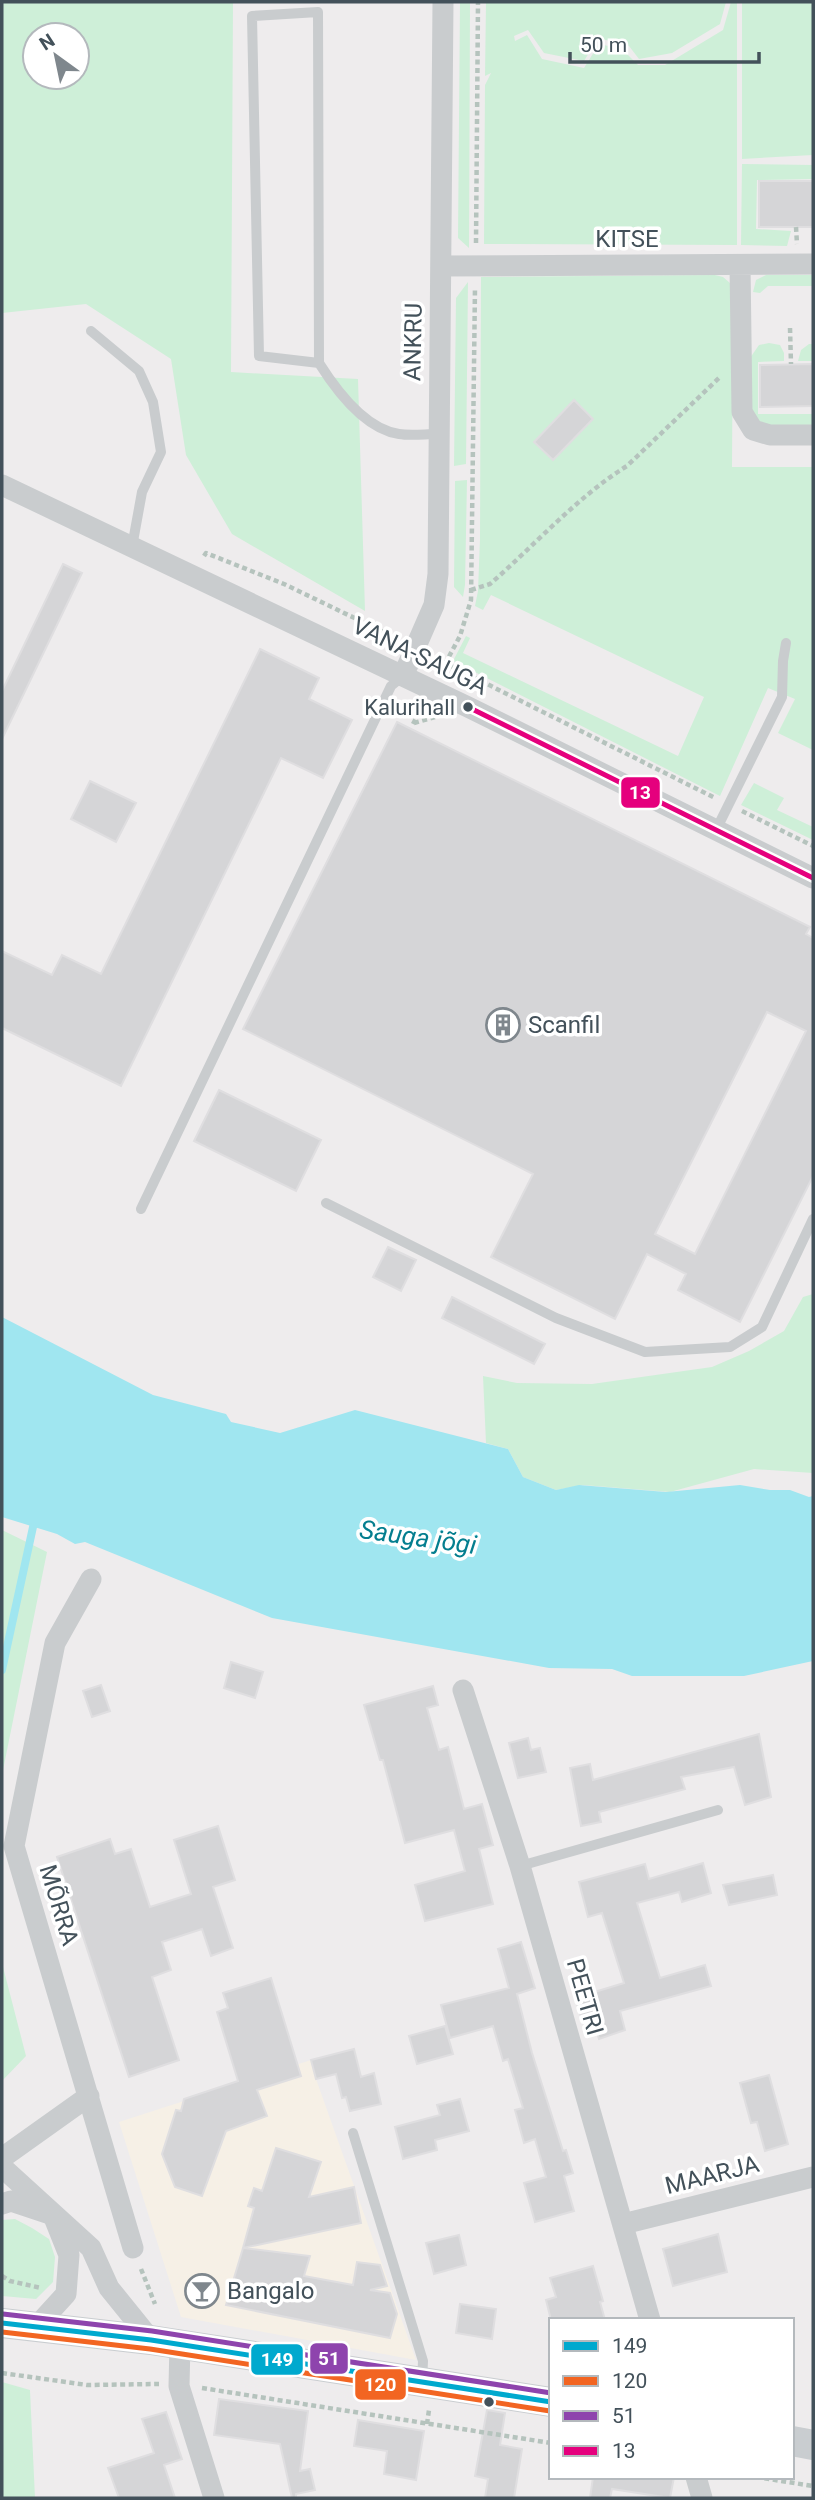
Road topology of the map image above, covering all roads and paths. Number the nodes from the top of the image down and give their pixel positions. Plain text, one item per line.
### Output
1 (443, 2) edge
2 (478, 2) edge
3 (813, 264) edge
4 (441, 265) junction
5 (740, 265) junction
6 (476, 266) junction
7 (790, 328) dead end
8 (91, 331) dead end
9 (742, 360) junction
10 (319, 363) junction
11 (791, 364) dead end
12 (438, 434) junction
13 (813, 435) edge
14 (2, 485) edge
15 (132, 547) junction
16 (284, 584) dead end
17 (471, 590) junction
18 (786, 643) dead end
19 (416, 648) junction
20 (446, 663) junction
21 (403, 676) junction
22 (432, 690) junction
23 (413, 724) dead end
24 (728, 805) junction
25 (716, 830) junction
26 (813, 846) edge
27 (813, 877) edge
28 (326, 1203) dead end
29 (141, 1209) dead end
30 (813, 1219) edge
31 (92, 1579) dead end
32 (463, 1690) dead end
33 (718, 1810) dead end
34 (520, 1866) junction
35 (89, 2096) junction
36 (353, 2133) dead end
37 (2, 2158) edge
38 (2, 2168) edge
39 (813, 2177) edge
40 (2, 2204) edge
41 (53, 2215) junction
42 (623, 2224) junction
43 (133, 2248) joint
44 (155, 2304) dead end
45 (649, 2318) edge
46 (2, 2323) edge
47 (35, 2328) junction
48 (151, 2340) junction
49 (180, 2344) junction
50 (2, 2373) edge
51 (422, 2381) junction
52 (147, 2383) dead end
53 (180, 2386) junction
54 (549, 2402) edge
55 (429, 2410) dead end
56 (427, 2424) junction
57 (794, 2441) edge
58 (549, 2443) edge
59 (813, 2445) edge
60 (697, 2479) edge
61 (769, 2479) edge
62 (813, 2486) edge
63 (214, 2498) edge
64 (702, 2498) edge

1 - 4 street, ANKRU
2 - 6 path
3 - 5 street, KITSE
4 - 6 street, KITSE
4 - 12 street, ANKRU
5 - 6 street, KITSE
5 - 9 street
6 - 17 path
7 - 11 path
8 - 15 lane
9 - 13 street
9 - 17 path
10 - 10 lane
10 - 12 lane
12 - 19 street, ANKRU
14 - 15 street, VANA-SAUGA
15 - 21 street, VANA-SAUGA
16 - 19 path
17 - 20 path
18 - 24 lane
19 - 20 path
19 - 21 street, ANKRU
20 - 22 path
20 - 24 path
21 - 22 street, VANA-SAUGA
21 - 29 lane
22 - 23 path
22 - 25 street, VANA-SAUGA
24 - 25 lane
24 - 26 path
25 - 27 street, VANA-SAUGA
28 - 30 lane
31 - 35 street, MÕRRA
32 - 34 street, PEETRI
33 - 34 lane
34 - 42 street, PEETRI
35 - 37 street
35 - 43 street, MÕRRA
36 - 51 lane
38 - 41 street
39 - 42 street, MAARJA
40 - 41 street
41 - 47 street
41 - 48 street
42 - 45 street, PEETRI
43 - 44 path
46 - 47 main road
47 - 48 main road
48 - 49 main road
49 - 51 main road
49 - 53 street
50 - 52 path
51 - 54 main road
53 - 56 path
53 - 63 street
55 - 56 path
56 - 58 path
57 - 59 main road
60 - 64 street
61 - 62 path

